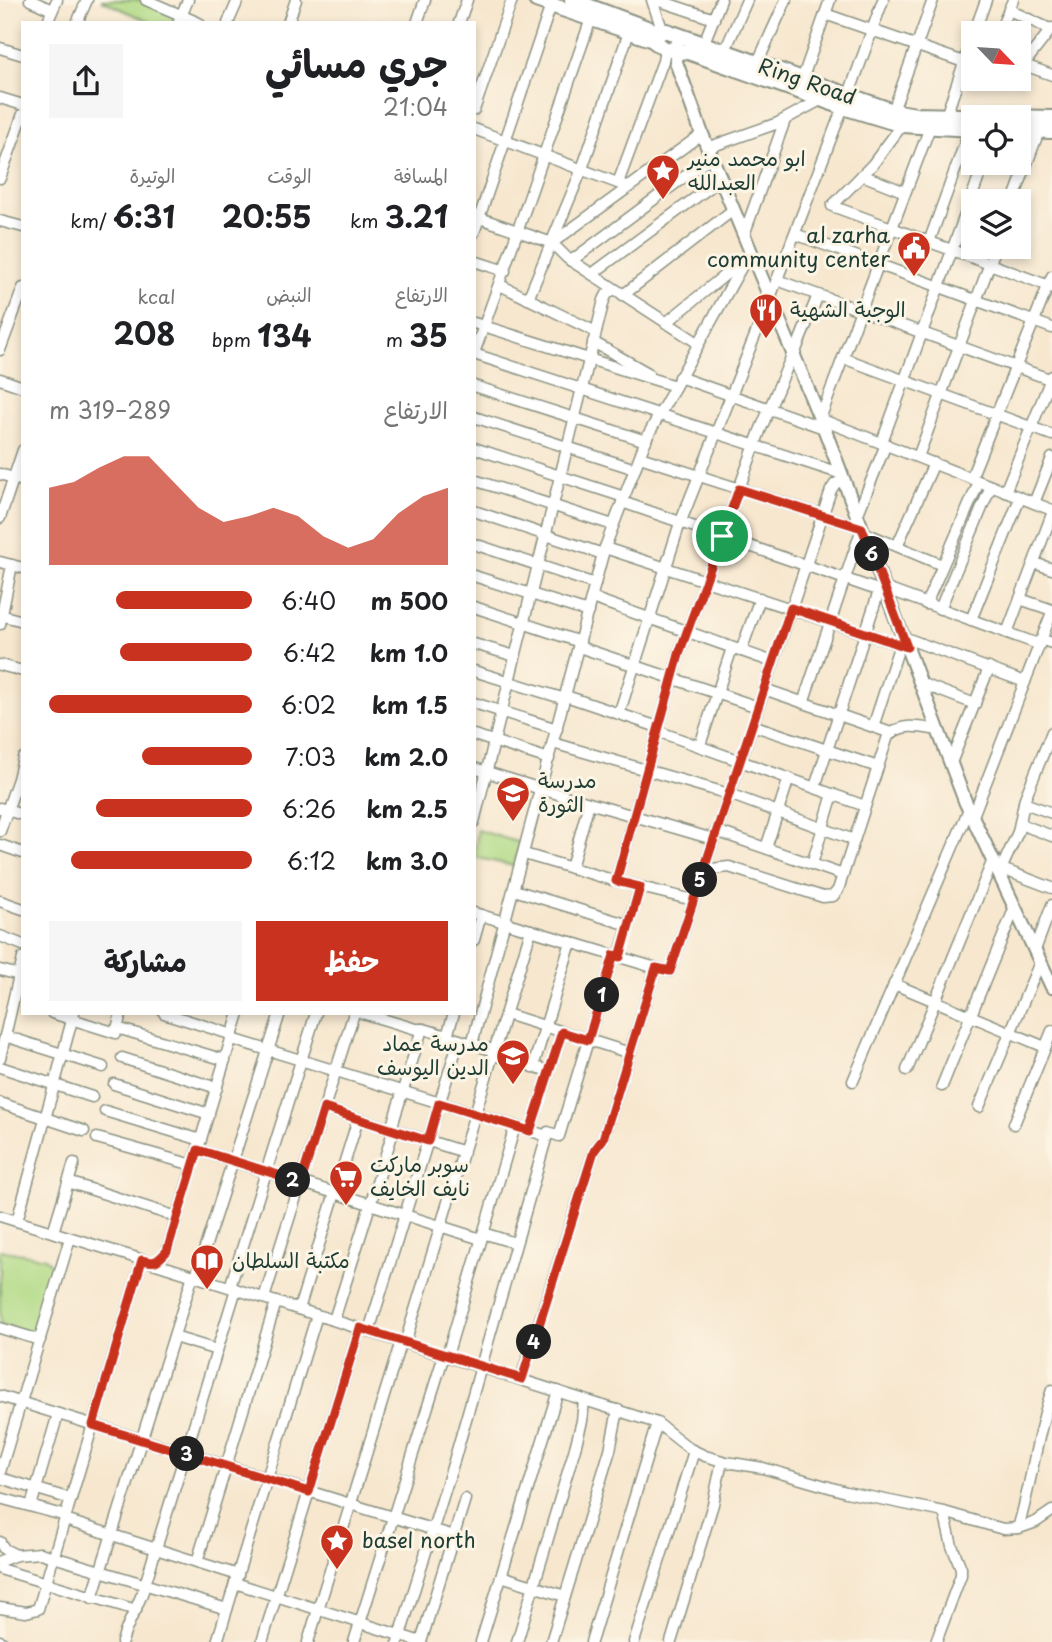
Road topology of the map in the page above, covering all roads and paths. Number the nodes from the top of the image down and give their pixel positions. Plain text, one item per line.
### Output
1 (30, 0) edge
2 (87, 0) edge
3 (146, 0) edge
4 (188, 0) edge
5 (238, 0) edge
6 (296, 0) edge
7 (425, 0) edge
8 (467, 0) edge
9 (512, 0) edge
10 (536, 0) edge
11 (721, 0) edge
12 (747, 0) edge
13 (786, 0) edge
14 (830, 0) edge
15 (883, 0) edge
16 (933, 0) edge
17 (986, 0) edge
18 (576, 1) edge
19 (655, 1) edge
20 (54, 5) edge
21 (551, 5) junction
22 (1011, 5) edge
23 (825, 14) junction
24 (179, 19) edge
25 (591, 19) junction
26 (713, 19) junction
27 (78, 21) edge
28 (229, 21) edge
29 (289, 21) edge
30 (418, 21) edge
31 (460, 21) edge
32 (978, 21) edge
33 (1052, 29) edge
34 (872, 30) junction
35 (629, 32) junction
36 (667, 42) junction
37 (917, 44) junction
38 (703, 45) junction
39 (0, 48) edge
40 (724, 52) junction
41 (1031, 52) edge
42 (21, 54) edge
43 (961, 61) edge
44 (758, 64) junction
45 (1031, 67) edge
46 (961, 71) edge
47 (1052, 75) edge
48 (802, 80) junction
49 (0, 98) edge
50 (822, 99) junction
51 (846, 102) junction
52 (21, 104) edge
53 (476, 104) edge
54 (893, 111) junction
55 (946, 116) junction
56 (21, 118) edge
57 (1052, 118) edge
58 (785, 120) junction
59 (902, 125) junction
60 (930, 127) junction
61 (961, 129) edge
62 (476, 131) edge
63 (1045, 131) edge
64 (702, 134) junction
65 (505, 140) junction
66 (5, 149) edge
67 (709, 152) junction
68 (543, 155) junction
69 (961, 156) edge
70 (582, 169) junction
71 (862, 175) junction
72 (980, 175) edge
73 (0, 178) edge
74 (720, 179) junction
75 (623, 185) junction
76 (1018, 189) edge
77 (905, 192) junction
78 (733, 210) junction
79 (477, 217) edge
80 (0, 221) edge
81 (21, 226) edge
82 (892, 228) junction
83 (519, 232) junction
84 (795, 234) junction
85 (744, 235) junction
86 (929, 242) junction
87 (552, 243) junction
88 (952, 250) junction
89 (992, 259) edge
90 (571, 261) junction
91 (748, 261) junction
92 (476, 262) edge
93 (990, 264) junction
94 (878, 266) junction
95 (505, 271) junction
96 (592, 274) junction
97 (777, 280) junction
98 (1051, 283) edge
99 (500, 285) junction
100 (939, 288) junction
101 (619, 292) junction
102 (21, 293) edge
103 (818, 295) junction
104 (770, 298) junction
105 (528, 299) junction
106 (976, 301) junction
107 (861, 311) junction
108 (1034, 322) junction
109 (666, 323) junction
110 (479, 325) edge
111 (1052, 328) edge
112 (922, 333) junction
113 (595, 337) junction
114 (698, 343) junction
115 (959, 346) junction
116 (0, 350) edge
117 (476, 354) edge
118 (793, 354) junction
119 (843, 359) junction
120 (589, 360) junction
121 (1016, 367) junction
122 (1051, 378) edge
123 (0, 379) edge
124 (905, 381) junction
125 (673, 382) junction
126 (21, 386) edge
127 (476, 387) edge
128 (582, 389) junction
129 (941, 394) junction
130 (731, 396) junction
131 (769, 408) junction
132 (659, 414) junction
133 (996, 415) junction
134 (476, 418) edge
135 (575, 418) junction
136 (822, 423) junction
137 (1031, 427) junction
138 (716, 433) junction
139 (1052, 435) edge
140 (646, 441) junction
141 (884, 443) junction
142 (754, 445) junction
143 (567, 447) junction
144 (476, 449) edge
145 (640, 457) junction
146 (918, 457) junction
147 (1052, 458) edge
148 (21, 462) edge
149 (934, 463) junction
150 (635, 469) junction
151 (0, 474) edge
152 (560, 476) junction
153 (699, 476) junction
154 (843, 476) junction
155 (18, 480) edge
156 (975, 480) junction
157 (476, 481) edge
158 (991, 486) junction
159 (739, 489) junction
160 (1004, 492) junction
161 (1020, 498) junction
162 (623, 499) junction
163 (1034, 503) junction
164 (553, 506) junction
165 (1052, 512) edge
166 (476, 513) edge
167 (822, 515) junction
168 (0, 518) edge
169 (681, 522) junction
170 (613, 525) junction
171 (861, 525) junction
172 (545, 535) junction
173 (722, 536) junction
174 (476, 545) edge
175 (897, 546) junction
176 (604, 551) junction
177 (0, 562) edge
178 (1034, 563) junction
179 (12, 565) junction
180 (538, 565) junction
181 (806, 565) junction
182 (942, 565) junction
183 (21, 567) edge
184 (666, 568) junction
185 (1052, 569) edge
186 (476, 577) edge
187 (845, 579) junction
188 (705, 581) junction
189 (595, 584) junction
190 (883, 591) junction
191 (531, 594) junction
192 (592, 598) junction
193 (760, 598) junction
194 (1020, 598) junction
195 (926, 604) junction
196 (476, 608) edge
197 (791, 608) junction
198 (940, 609) junction
199 (1052, 611) edge
200 (588, 612) junction
201 (1, 618) edge
202 (650, 619) junction
203 (971, 620) junction
204 (21, 621) edge
205 (830, 621) junction
206 (523, 624) junction
207 (687, 632) junction
208 (865, 633) junction
209 (1007, 633) junction
210 (1046, 642) edge
211 (903, 643) junction
212 (579, 644) junction
213 (476, 645) edge
214 (737, 650) junction
215 (516, 656) junction
216 (773, 662) junction
217 (0, 665) edge
218 (635, 666) junction
219 (989, 668) junction
220 (21, 670) edge
221 (476, 672) edge
222 (672, 678) junction
223 (509, 682) junction
224 (920, 682) junction
225 (1025, 682) junction
226 (764, 689) junction
227 (718, 693) junction
228 (565, 697) junction
229 (803, 703) junction
230 (975, 704) junction
231 (476, 705) edge
232 (758, 707) junction
233 (502, 712) junction
234 (619, 714) junction
235 (838, 716) junction
236 (752, 725) junction
237 (873, 727) junction
238 (557, 729) junction
239 (657, 729) junction
240 (938, 730) junction
241 (1052, 732) edge
242 (891, 733) junction
243 (476, 736) edge
244 (494, 742) junction
245 (553, 743) junction
246 (701, 745) junction
247 (827, 750) junction
248 (1048, 752) edge
249 (549, 759) junction
250 (740, 760) junction
251 (951, 763) junction
252 (21, 766) edge
253 (877, 767) junction
254 (476, 769) edge
255 (646, 769) junction
256 (487, 772) junction
257 (789, 778) junction
258 (815, 787) junction
259 (541, 789) junction
260 (729, 794) junction
261 (833, 794) junction
262 (477, 798) edge
263 (590, 803) junction
264 (1024, 803) junction
265 (865, 806) junction
266 (4, 809) edge
267 (778, 812) junction
268 (971, 813) junction
269 (1052, 813) edge
270 (21, 814) edge
271 (634, 816) junction
272 (1020, 824) junction
273 (823, 829) junction
274 (0, 831) edge
275 (715, 835) junction
276 (1052, 836) edge
277 (854, 840) junction
278 (0, 845) edge
279 (766, 848) junction
280 (21, 852) edge
281 (524, 854) junction
282 (812, 864) junction
283 (998, 867) junction
284 (571, 868) junction
285 (703, 870) junction
286 (843, 875) junction
287 (616, 881) junction
288 (640, 887) junction
289 (1052, 888) edge
290 (514, 890) junction
291 (693, 900) junction
292 (0, 901) edge
293 (1052, 905) edge
294 (1015, 907) junction
295 (21, 908) edge
296 (478, 914) edge
297 (506, 922) junction
298 (629, 925) junction
299 (531, 930) junction
300 (0, 936) edge
301 (571, 942) junction
302 (21, 944) edge
303 (617, 956) junction
304 (1037, 956) junction
305 (21, 968) edge
306 (656, 968) junction
307 (0, 970) edge
308 (894, 984) junction
309 (1052, 987) edge
310 (935, 1001) junction
311 (0, 1005) edge
312 (16, 1005) edge
313 (506, 1014) junction
314 (120, 1015) edge
315 (170, 1015) edge
316 (238, 1015) edge
317 (279, 1015) edge
318 (315, 1015) edge
319 (353, 1015) edge
320 (368, 1015) edge
321 (407, 1015) edge
322 (453, 1015) edge
323 (73, 1016) edge
324 (971, 1016) junction
325 (404, 1026) junction
326 (545, 1027) junction
327 (117, 1028) junction
328 (422, 1029) junction
329 (1052, 1031) edge
330 (562, 1032) junction
331 (1010, 1033) junction
332 (447, 1036) junction
333 (232, 1037) junction
334 (459, 1040) junction
335 (588, 1040) junction
336 (3, 1041) edge
337 (472, 1044) junction
338 (1045, 1047) junction
339 (269, 1051) junction
340 (495, 1053) junction
341 (630, 1053) junction
342 (62, 1054) junction
343 (0, 1058) edge
344 (121, 1058) dead end
345 (225, 1060) junction
346 (302, 1061) junction
347 (0, 1067) edge
348 (103, 1067) dead end
349 (533, 1067) junction
350 (906, 1070) dead end
351 (336, 1071) junction
352 (549, 1072) junction
353 (853, 1081) dead end
354 (114, 1084) dead end
355 (54, 1085) junction
356 (942, 1086) dead end
357 (217, 1088) junction
358 (402, 1091) junction
359 (92, 1097) dead end
360 (0, 1103) edge
361 (439, 1103) junction
362 (979, 1107) dead end
363 (324, 1108) junction
364 (105, 1111) dead end
365 (209, 1114) junction
366 (475, 1114) junction
367 (45, 1118) junction
368 (358, 1119) junction
369 (1014, 1124) dead end
370 (514, 1126) junction
371 (391, 1129) junction
372 (84, 1131) dead end
373 (530, 1131) junction
374 (547, 1136) junction
375 (97, 1138) dead end
376 (428, 1141) junction
377 (200, 1145) junction
378 (464, 1152) junction
379 (233, 1161) junction
380 (74, 1163) dead end
381 (193, 1165) junction
382 (267, 1171) junction
383 (68, 1182) junction
384 (301, 1182) junction
385 (335, 1193) junction
386 (370, 1204) junction
387 (405, 1215) junction
388 (0, 1216) edge
389 (177, 1217) junction
390 (17, 1221) junction
391 (441, 1227) junction
392 (53, 1232) junction
393 (482, 1236) junction
394 (70, 1238) junction
395 (515, 1243) junction
396 (142, 1260) junction
397 (153, 1263) junction
398 (194, 1276) junction
399 (233, 1288) junction
400 (264, 1298) junction
401 (276, 1302) junction
402 (299, 1309) junction
403 (317, 1315) junction
404 (334, 1320) junction
405 (0, 1328) edge
406 (365, 1330) junction
407 (174, 1337) junction
408 (40, 1340) junction
409 (403, 1342) junction
410 (217, 1350) junction
411 (445, 1355) junction
412 (480, 1366) junction
413 (522, 1379) junction
414 (1052, 1390) edge
415 (558, 1391) junction
416 (0, 1396) edge
417 (584, 1399) junction
418 (21, 1403) junction
419 (618, 1410) junction
420 (58, 1414) junction
421 (657, 1423) junction
422 (93, 1425) junction
423 (142, 1440) junction
424 (695, 1451) junction
425 (185, 1453) junction
426 (722, 1461) junction
427 (226, 1466) junction
428 (0, 1472) edge
429 (0, 1478) edge
430 (267, 1479) junction
431 (36, 1489) junction
432 (309, 1492) junction
433 (0, 1498) edge
434 (71, 1499) junction
435 (465, 1499) dead end
436 (351, 1504) junction
437 (31, 1506) junction
438 (1052, 1511) edge
439 (944, 1512) junction
440 (66, 1518) junction
441 (394, 1518) junction
442 (1018, 1528) junction
443 (433, 1530) junction
444 (112, 1535) junction
445 (454, 1536) junction
446 (0, 1542) edge
447 (156, 1549) junction
448 (16, 1555) junction
449 (54, 1558) junction
450 (0, 1561) edge
451 (197, 1562) junction
452 (0, 1569) edge
453 (101, 1571) junction
454 (501, 1576) junction
455 (237, 1579) junction
456 (46, 1584) junction
457 (145, 1584) junction
458 (534, 1587) junction
459 (276, 1596) junction
460 (565, 1596) junction
461 (92, 1598) junction
462 (0, 1608) edge
463 (227, 1609) junction
464 (318, 1609) junction
465 (136, 1610) junction
466 (360, 1622) junction
467 (399, 1639) edge
468 (482, 1641) edge
469 (122, 1642) edge
470 (217, 1642) edge
471 (262, 1642) edge
472 (308, 1642) edge
473 (354, 1642) edge
474 (421, 1642) edge
475 (517, 1642) edge
476 (551, 1642) edge
477 (591, 1642) edge
478 (635, 1642) edge
479 (671, 1642) edge
480 (936, 1642) edge

1 - 20 street
2 - 27 street
3 - 24 street
4 - 24 street
5 - 28 street
6 - 29 street
7 - 30 street
8 - 31 street
9 - 53 street
10 - 21 highway, Ring Road
11 - 26 street
12 - 40 street
13 - 44 street
14 - 23 street
15 - 34 street
16 - 37 street
17 - 32 street
18 - 36 highway, Ring Road
19 - 26 street
19 - 36 street
21 - 25 highway, Ring Road
21 - 65 street
22 - 33 street
23 - 34 street
23 - 48 street
25 - 35 highway, Ring Road
25 - 68 street
26 - 38 street
33 - 41 street
34 - 37 street
34 - 51 street
35 - 36 highway, Ring Road
35 - 70 street
36 - 38 highway, Ring Road
36 - 50 highway, Ring Road
36 - 64 main road
36 - 75 street
37 - 43 street
37 - 54 street
38 - 40 highway, Ring Road
39 - 42 street
40 - 44 highway, Ring Road
44 - 48 highway, Ring Road
45 - 47 street
46 - 55 street
48 - 51 highway, Ring Road
49 - 52 street
50 - 51 highway, Ring Road
50 - 58 street
51 - 54 highway, Ring Road
51 - 59 highway, Ring Road
51 - 84 street
54 - 55 highway, Ring Road
55 - 57 highway, Ring Road
56 - 66 street
58 - 67 street
58 - 85 street
59 - 60 highway, Ring Road
59 - 71 street
60 - 61 highway, Ring Road
60 - 77 street
62 - 65 street
63 - 76 street
64 - 67 main road
64 - 75 street
65 - 68 street
65 - 79 street
66 - 73 street
67 - 74 main road
67 - 90 street
68 - 70 street
68 - 83 street
69 - 86 street
70 - 75 street
70 - 87 street
71 - 77 street
71 - 82 street
72 - 88 street
74 - 78 main road
74 - 96 street
75 - 87 street
77 - 82 street
78 - 85 main road
78 - 101 street
79 - 83 street
80 - 81 street
82 - 86 street
82 - 94 street
83 - 87 street
83 - 95 street
84 - 94 street
84 - 97 street
85 - 91 main road
86 - 88 street
87 - 90 street
87 - 105 street
88 - 93 street
88 - 100 street
89 - 93 street
90 - 96 street
91 - 104 main road
91 - 109 street
91 - 114 street
92 - 95 street
93 - 98 street
93 - 106 street
94 - 100 street
94 - 107 street
95 - 99 street
96 - 101 street
97 - 103 street
97 - 104 street
98 - 108 street
99 - 105 street
99 - 110 street
100 - 106 street
100 - 112 street
101 - 109 street
101 - 113 street
102 - 116 street
103 - 107 street
103 - 118 street
104 - 118 main road
104 - 130 street
105 - 113 street
106 - 108 street
106 - 115 street
107 - 112 street
107 - 119 street
108 - 111 street
108 - 121 street
109 - 114 street
110 - 120 street
112 - 115 street
112 - 124 street
113 - 120 street
113 - 125 street
114 - 125 street
115 - 121 street
115 - 129 street
117 - 128 street
118 - 131 street
118 - 136 main road
119 - 124 street
119 - 136 street
120 - 125 street
120 - 128 street
121 - 122 street
121 - 133 street
122 - 137 street
123 - 126 street
124 - 129 street
124 - 141 street
125 - 130 street
125 - 132 street
127 - 135 street
128 - 132 street
128 - 135 street
129 - 133 street
129 - 146 street
130 - 131 street
130 - 138 street
131 - 136 street
131 - 142 street
132 - 138 street
132 - 140 street
133 - 137 street
133 - 156 street
134 - 143 street
135 - 140 street
135 - 143 street
136 - 141 street
136 - 154 main road
137 - 139 street
137 - 160 street
138 - 142 street
138 - 153 street
140 - 145 street
141 - 146 street
141 - 171 street
142 - 154 street
142 - 159 street
143 - 150 street
143 - 152 street
144 - 152 street
145 - 150 street
145 - 153 street
146 - 149 street
147 - 163 street
148 - 155 street
149 - 156 street
149 - 175 street
150 - 162 street
151 - 155 street
152 - 162 street
152 - 164 street
153 - 159 street
153 - 169 street
154 - 167 street
154 - 171 main road
155 - 168 street
156 - 158 street
156 - 182 street
157 - 164 street
158 - 160 street
158 - 198 street
159 - 167 street
159 - 173 street
160 - 161 street
161 - 163 street
161 - 203 street
162 - 169 street
162 - 170 street
163 - 165 street
164 - 170 street
164 - 172 street
165 - 178 street
166 - 172 street
167 - 171 street
167 - 181 street
169 - 173 street
169 - 184 street
170 - 176 street
171 - 175 street
171 - 187 street
171 - 190 main road
172 - 176 street
172 - 180 street
173 - 181 street
173 - 188 street
174 - 180 street
175 - 182 street
176 - 184 street
176 - 189 street
177 - 179 street
178 - 185 street
178 - 194 street
179 - 183 street
179 - 201 street
180 - 189 street
180 - 191 street
181 - 187 street
181 - 197 street
182 - 195 street
184 - 188 street
184 - 202 street
186 - 191 street
187 - 190 street
187 - 205 street
188 - 193 street
188 - 207 street
189 - 192 street
190 - 195 street
190 - 208 street
190 - 211 main road
191 - 200 street
191 - 206 street
192 - 200 street
192 - 202 street
193 - 197 street
193 - 214 street
194 - 199 street
194 - 209 street
195 - 198 street
196 - 206 street
197 - 205 street
197 - 216 street
198 - 203 street
199 - 210 street
200 - 212 street
201 - 204 street
202 - 207 street
202 - 218 street
203 - 209 street
205 - 208 street
205 - 229 street
206 - 212 street
206 - 215 street
207 - 214 street
207 - 222 street
208 - 211 street
208 - 235 street
209 - 210 street
210 - 225 street
211 - 219 street
211 - 224 main road
211 - 237 street
212 - 218 street
212 - 228 street
213 - 215 street
214 - 216 street
214 - 227 street
215 - 223 street
216 - 226 street
217 - 220 street
218 - 222 street
218 - 234 street
219 - 225 street
219 - 230 street
221 - 223 street
222 - 227 street
222 - 239 street
223 - 228 street
223 - 233 street
224 - 230 street
224 - 240 main road
225 - 268 street
226 - 229 street
226 - 232 street
227 - 232 street
227 - 246 street
228 - 234 street
228 - 238 street
229 - 235 street
230 - 251 street
231 - 233 street
232 - 236 street
233 - 238 street
233 - 244 street
234 - 239 street
235 - 237 street
235 - 247 street
236 - 247 street
236 - 250 street
237 - 242 street
238 - 245 street
239 - 246 street
239 - 255 street
240 - 242 street
240 - 251 main road
241 - 248 street
242 - 253 street
243 - 244 street
244 - 249 street
244 - 256 street
245 - 249 street
245 - 255 street
246 - 250 street
247 - 253 street
247 - 258 street
248 - 264 street
249 - 259 street
250 - 257 street
250 - 260 street
251 - 268 main road
252 - 266 street
253 - 265 street
254 - 256 street
255 - 260 street
255 - 271 street
256 - 259 street
256 - 262 street
257 - 258 street
257 - 267 street
258 - 261 street
259 - 263 street
259 - 281 street
260 - 267 street
260 - 275 street
261 - 265 street
261 - 273 street
263 - 271 street
263 - 284 street
264 - 269 street
264 - 272 street
265 - 277 street
266 - 270 street
266 - 274 street
267 - 273 street
267 - 279 street
268 - 283 main road
268 - 308 street
271 - 275 street
271 - 287 street
272 - 276 street
272 - 283 street
273 - 277 street
273 - 282 street
275 - 279 street
275 - 285 street
277 - 286 street
278 - 280 street
279 - 282 street
281 - 284 street
281 - 290 street
282 - 286 street
283 - 289 street
283 - 294 main road
283 - 310 street
284 - 287 street
285 - 286 street
285 - 291 street
287 - 288 street
288 - 291 street
288 - 298 street
290 - 297 street
290 - 298 street
291 - 306 street
292 - 295 street
293 - 304 street
294 - 304 main road
294 - 324 street
296 - 297 street
297 - 299 street
297 - 337 street
298 - 303 street
299 - 301 street
299 - 313 street
300 - 302 street
301 - 303 street
301 - 326 street
303 - 306 street
303 - 335 street
304 - 309 main road
304 - 331 street
305 - 307 street
305 - 312 street
306 - 341 street
308 - 310 street
308 - 353 street
310 - 324 street
310 - 350 street
311 - 312 street
312 - 336 street
313 - 326 street
313 - 340 street
314 - 327 street
315 - 333 street
316 - 333 street
317 - 339 street
318 - 346 street
319 - 351 street
320 - 325 street
321 - 325 street
322 - 332 street
323 - 327 street
323 - 342 street
324 - 331 street
324 - 356 street
325 - 328 street
326 - 330 street
326 - 349 street
327 - 345 street
328 - 332 street
328 - 358 street
329 - 338 street
330 - 335 street
330 - 352 street
331 - 338 street
331 - 362 street
332 - 334 street
333 - 339 street
333 - 345 street
334 - 337 street
334 - 361 street
335 - 341 street
335 - 374 street
336 - 342 street
336 - 343 street
337 - 340 street
338 - 369 street
339 - 346 street
339 - 379 street
340 - 349 street
340 - 366 street
341 - 413 street
342 - 348 street
342 - 355 street
344 - 357 street
345 - 357 street
346 - 351 street
346 - 382 street
347 - 355 street
349 - 352 street
351 - 358 street
351 - 363 street
352 - 373 street
354 - 365 street
355 - 359 street
355 - 367 street
357 - 365 street
358 - 361 street
358 - 371 street
360 - 367 street
361 - 366 street
361 - 376 street
363 - 368 street
363 - 384 street
364 - 377 street
365 - 377 street
366 - 370 street
366 - 378 street
367 - 372 street
367 - 390 street
368 - 371 street
368 - 385 street
370 - 373 street
370 - 393 street
371 - 376 street
371 - 386 street
373 - 374 street
374 - 395 street
375 - 381 street
376 - 378 street
376 - 387 street
377 - 379 street
377 - 381 street
378 - 391 street
379 - 382 street
379 - 398 street
380 - 383 street
381 - 389 street
382 - 384 street
382 - 399 street
383 - 389 street
383 - 392 street
384 - 385 street
384 - 400 street
385 - 386 street
385 - 402 street
386 - 387 street
386 - 404 street
387 - 391 street
387 - 406 street
388 - 390 street
389 - 397 street
390 - 392 street
391 - 393 street
391 - 409 street
392 - 394 street
393 - 395 street
393 - 411 street
394 - 396 street
394 - 408 street
395 - 412 street
396 - 397 street
396 - 422 street
397 - 398 street
398 - 399 street
398 - 407 street
399 - 400 street
399 - 410 street
400 - 401 street
401 - 402 street
401 - 427 street
402 - 403 street
403 - 404 street
403 - 430 street
404 - 406 street
405 - 408 street
406 - 409 street
406 - 432 street
407 - 410 street
407 - 423 street
408 - 418 street
409 - 411 street
409 - 436 street
410 - 425 street
411 - 412 street
411 - 441 street
412 - 413 street
412 - 443 street
413 - 415 street
414 - 442 street
415 - 417 street
415 - 454 street
416 - 418 street
417 - 419 street
417 - 458 street
418 - 420 street
418 - 428 street
419 - 421 street
419 - 460 street
420 - 422 street
420 - 431 street
421 - 424 street
421 - 477 street
422 - 423 street
422 - 434 street
423 - 425 street
423 - 444 street
424 - 426 street
424 - 478 street
425 - 427 street
425 - 447 street
426 - 439 street
426 - 479 street
427 - 430 street
427 - 451 street
429 - 431 street
430 - 432 street
430 - 455 street
431 - 434 street
431 - 437 street
432 - 436 street
432 - 459 street
433 - 437 street
434 - 440 street
435 - 445 street
436 - 441 street
436 - 464 street
437 - 440 street
438 - 442 street
439 - 442 street
439 - 480 street
440 - 444 street
440 - 449 street
441 - 443 street
441 - 466 street
443 - 445 street
443 - 467 street
444 - 447 street
444 - 453 street
445 - 474 street
446 - 448 street
447 - 451 street
447 - 457 street
448 - 449 street
448 - 450 street
449 - 453 street
449 - 456 street
451 - 455 street
452 - 456 street
453 - 457 street
453 - 461 street
454 - 458 street
454 - 468 street
455 - 459 street
455 - 463 street
456 - 461 street
456 - 462 street
457 - 463 street
457 - 465 street
458 - 460 street
458 - 475 street
459 - 464 street
459 - 471 street
460 - 476 street
461 - 465 street
463 - 470 street
464 - 466 street
464 - 472 street
465 - 469 street
466 - 467 street
466 - 473 street
467 - 474 street

